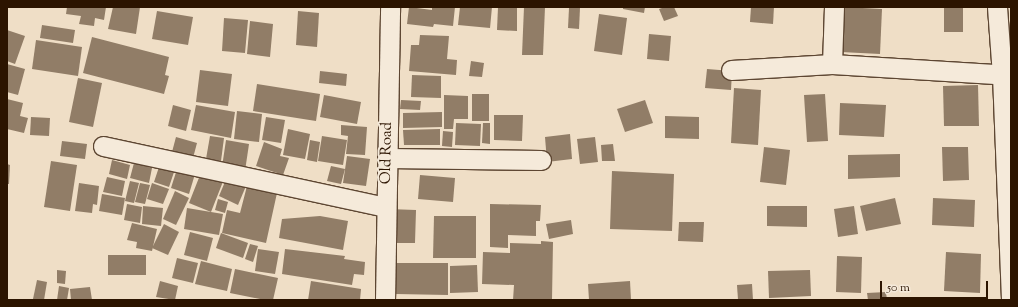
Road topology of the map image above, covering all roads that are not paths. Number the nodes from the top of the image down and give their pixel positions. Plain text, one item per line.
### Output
1 (390, 7) edge
2 (834, 7) edge
3 (997, 7) edge
4 (832, 64) junction
5 (731, 70) dead end
6 (1007, 75) edge
7 (103, 146) dead end
8 (387, 158) junction
9 (541, 160) dead end
10 (386, 207) junction
11 (385, 300) edge
12 (1011, 300) edge

1 - 8 street, Old Road
2 - 4 street
3 - 6 street
4 - 5 street
4 - 6 street
6 - 12 street
7 - 10 street
8 - 9 street
8 - 10 street, Old Road
10 - 11 street, Old Road

